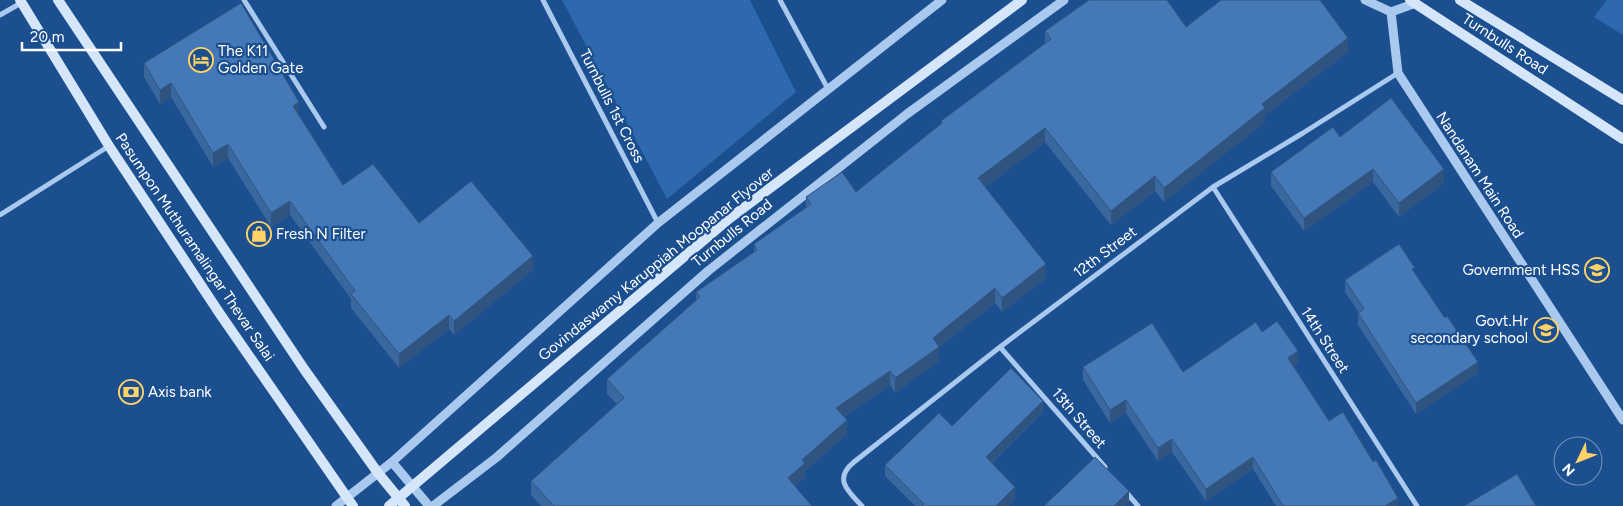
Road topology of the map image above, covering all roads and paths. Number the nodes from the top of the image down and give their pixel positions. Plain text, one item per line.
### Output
1 (58, 0) edge
2 (244, 0) edge
3 (543, 0) edge
4 (780, 0) edge
5 (942, 0) edge
6 (1022, 0) edge
7 (1064, 0) edge
8 (1366, 0) edge
9 (1460, 0) edge
10 (21, 1) edge
11 (1413, 2) edge
12 (1392, 12) junction
13 (0, 15) edge
14 (1398, 73) junction
15 (828, 89) junction
16 (1623, 100) edge
17 (324, 126) dead end
18 (1623, 139) edge
19 (109, 146) junction
20 (1213, 187) junction
21 (0, 215) edge
22 (658, 223) junction
23 (1000, 347) junction
24 (1623, 420) edge
25 (392, 462) junction
26 (1107, 470) edge
27 (378, 473) junction
28 (1120, 484) edge
29 (349, 502) edge
30 (336, 506) edge
31 (388, 506) edge
32 (405, 506) edge
33 (429, 506) edge
34 (433, 506) edge
35 (862, 506) edge
36 (1138, 506) edge
37 (1417, 506) edge

1 - 27 main road, Pasumpon Muthuramalingar Thevar Salai
2 - 17 street
3 - 22 street, Turnbulls 1st Cross
4 - 15 street
5 - 15 street
6 - 31 main road, Govindaswamy Karuppiah Moopanar Flyover, bridge
7 - 34 street, Turnbulls Road
8 - 12 street
9 - 16 main road, Turnbulls Road
10 - 13 street
10 - 19 main road, Pasumpon Muthuramalingar Thevar Salai
11 - 12 street, Turnbulls Road
11 - 18 main road, Turnbulls Road
12 - 14 street, Nandanam Main Road
14 - 20 street, 12th Street
14 - 24 street, Nandanam Main Road
15 - 22 street
19 - 21 street
19 - 29 main road, Pasumpon Muthuramalingar Thevar Salai
20 - 23 street, 12th Street
20 - 37 street, 14th Street
22 - 25 street
23 - 26 street, 13th Street
23 - 35 street, 12th Street
25 - 27 street
25 - 33 street
27 - 29 street
27 - 32 main road, Pasumpon Muthuramalingar Thevar Salai
28 - 36 street
29 - 30 street

